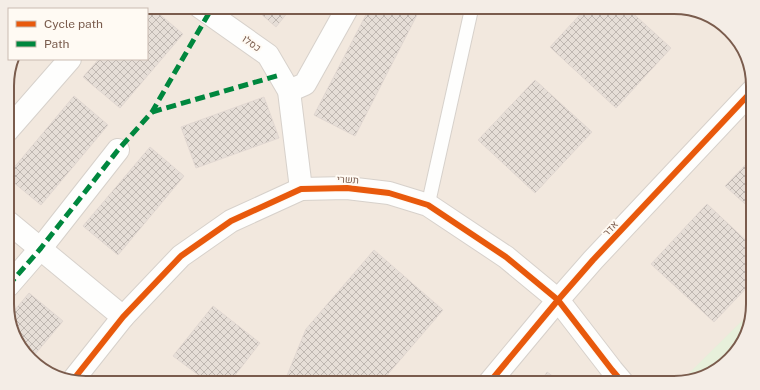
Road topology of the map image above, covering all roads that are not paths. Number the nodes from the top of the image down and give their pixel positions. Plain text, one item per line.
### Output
1 (210, 14) edge
2 (344, 14) edge
3 (470, 14) edge
4 (69, 60) edge
5 (290, 91) junction
6 (746, 97) edge
7 (14, 123) edge
8 (118, 150) dead end
9 (300, 189) junction
10 (428, 205) junction
11 (14, 227) edge
12 (41, 248) junction
13 (14, 279) edge
14 (558, 300) junction
15 (122, 317) junction
16 (77, 375) edge
17 (495, 376) edge
18 (618, 376) edge

1 - 5 street, כסלו
2 - 5 street
3 - 10 lane
4 - 7 street
5 - 9 street, כסלו
6 - 14 street, אדר
8 - 12 street
9 - 10 street, תשרי
9 - 15 street, תשרי
10 - 14 street, תשרי
11 - 12 street
12 - 13 street
12 - 15 street
14 - 17 street, אדר
14 - 18 street, תשרי
15 - 16 street, תשרי

